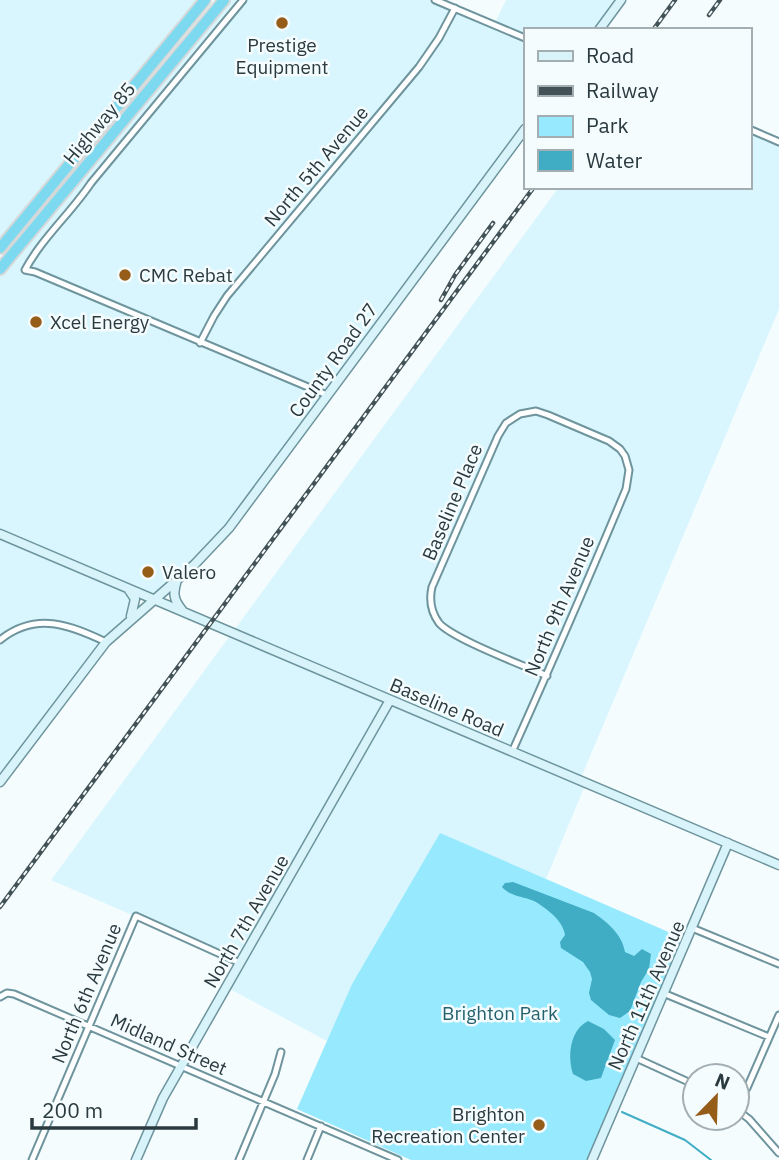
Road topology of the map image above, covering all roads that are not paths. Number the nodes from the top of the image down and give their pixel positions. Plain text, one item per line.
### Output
1 (205, 0) edge
2 (224, 0) edge
3 (243, 0) edge
4 (435, 0) edge
5 (621, 0) edge
6 (454, 5) edge
7 (600, 28) edge
8 (524, 38) edge
9 (524, 130) edge
10 (751, 130) edge
11 (779, 142) edge
12 (0, 248) edge
13 (0, 269) edge
14 (201, 343) junction
15 (327, 395) junction
16 (629, 470) joint
17 (0, 534) edge
18 (177, 580) junction
19 (127, 588) junction
20 (155, 600) junction
21 (184, 612) junction
22 (129, 620) junction
23 (0, 640) edge
24 (106, 642) junction
25 (547, 676) junction
26 (390, 700) junction
27 (512, 752) junction
28 (0, 782) edge
29 (728, 843) junction
30 (779, 865) edge
31 (692, 928) junction
32 (240, 962) junction
33 (779, 964) edge
34 (663, 993) junction
35 (2, 995) edge
36 (779, 1015) edge
37 (89, 1026) junction
38 (769, 1037) junction
39 (281, 1052) dead end
40 (636, 1058) junction
41 (181, 1067) junction
42 (681, 1079) edge
43 (751, 1079) edge
44 (264, 1102) junction
45 (751, 1121) edge
46 (321, 1126) junction
47 (378, 1151) junction
48 (779, 1153) edge
49 (32, 1160) edge
50 (136, 1160) edge
51 (239, 1160) edge
52 (307, 1160) edge
53 (374, 1160) edge
54 (398, 1160) edge
55 (592, 1160) edge

1 - 12 highway, Highway 85
2 - 13 highway, Highway 85
3 - 14 street
4 - 6 street
5 - 7 street
6 - 8 street
6 - 14 street, North 5th Avenue
9 - 15 street, County Road 27
10 - 11 street
14 - 15 street
15 - 18 street, County Road 27
16 - 25 street, North 9th Avenue
16 - 25 street, Baseline Place
17 - 19 street, Baseline Road
18 - 20 street, County Road 27
18 - 21 street
19 - 20 street, Baseline Road
19 - 22 street
20 - 21 street, Baseline Road
20 - 22 street, County Road 27
21 - 26 street, Baseline Road
22 - 24 street, County Road 27
23 - 24 street
24 - 28 street, County Road 27
25 - 27 street, North 9th Avenue
26 - 27 street, Baseline Road
26 - 32 street, North 7th Avenue
27 - 29 street, Baseline Road
29 - 30 street, Baseline Road
29 - 31 street, North 11th Avenue
31 - 33 street
31 - 34 street, North 11th Avenue
32 - 37 street, North 6th Avenue
32 - 41 street, North 7th Avenue
34 - 38 street
34 - 40 street, North 11th Avenue
35 - 37 street, Midland Street
36 - 38 street
37 - 41 street, Midland Street
37 - 49 street, North 6th Avenue
38 - 43 street
39 - 44 street
40 - 42 street
40 - 55 street, North 11th Avenue
41 - 44 street, Midland Street
41 - 50 street, North 7th Avenue
44 - 46 street, Midland Street
44 - 51 street
45 - 48 street
46 - 47 street, Midland Street
46 - 52 street
47 - 53 street
47 - 54 street, Midland Street

